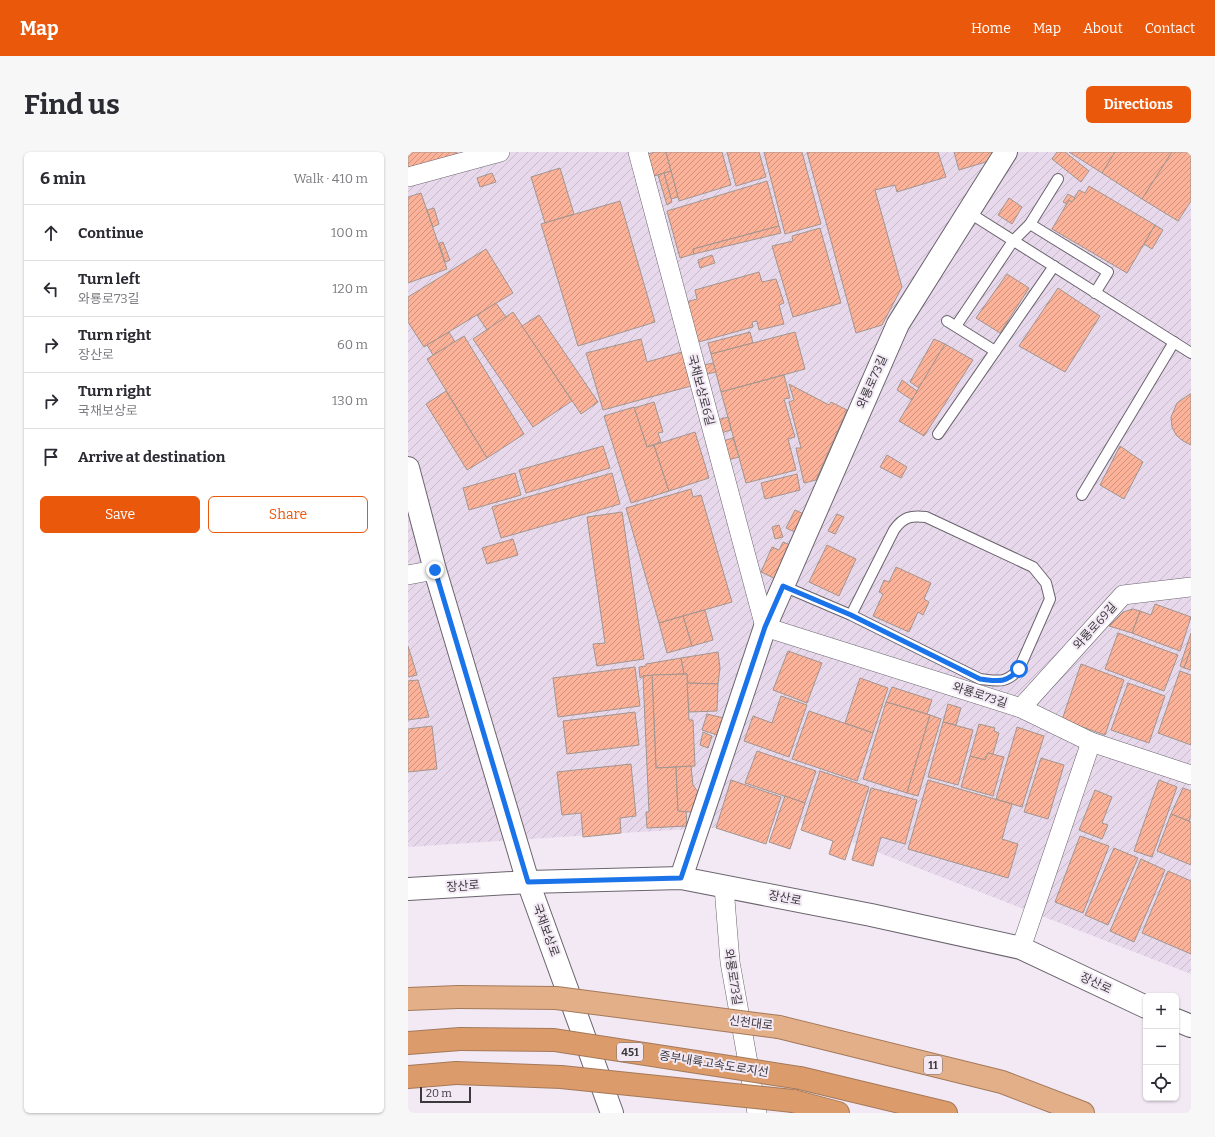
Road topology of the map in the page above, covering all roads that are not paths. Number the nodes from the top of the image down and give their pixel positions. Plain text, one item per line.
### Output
1 (500, 152) edge
2 (638, 152) edge
3 (1006, 152) edge
4 (408, 176) edge
5 (1058, 179) dead end
6 (968, 212) junction
7 (1030, 224) junction
8 (1014, 241) junction
9 (1054, 266) junction
10 (1096, 293) junction
11 (947, 321) dead end
12 (956, 326) junction
13 (1174, 342) junction
14 (995, 351) junction
15 (1191, 353) edge
16 (938, 434) dead end
17 (408, 468) edge
18 (1082, 494) dead end
19 (435, 570) junction
20 (408, 575) edge
21 (783, 586) junction
22 (1191, 587) edge
23 (851, 615) junction
24 (765, 627) junction
25 (1021, 708) junction
26 (1090, 742) junction
27 (1191, 775) edge
28 (681, 878) junction
29 (528, 882) junction
30 (724, 887) junction
31 (408, 890) edge
32 (1021, 948) junction
33 (408, 1000) edge
34 (1143, 1006) edge
35 (1179, 1021) edge
36 (1191, 1026) edge
37 (408, 1043) edge
38 (408, 1077) edge
39 (612, 1113) edge
40 (757, 1113) edge
41 (838, 1113) edge
42 (946, 1113) edge
43 (1083, 1113) edge

1 - 4 street
2 - 24 street, 국채보상로6길
3 - 6 main road, 와룡로73길
5 - 7 lane
6 - 8 lane
6 - 21 main road, 와룡로73길
7 - 8 lane
7 - 10 lane
8 - 9 lane
8 - 12 lane
9 - 10 lane
9 - 14 lane
10 - 13 lane
11 - 12 lane
12 - 14 lane
13 - 15 lane
13 - 18 lane
14 - 16 lane
17 - 19 main road, 국채보상로
19 - 20 street
19 - 29 main road, 국채보상로
21 - 23 lane
21 - 24 main road, 와룡로73길
22 - 25 street, 와룡로69길
23 - 23 lane
24 - 25 street, 와룡로73길
24 - 28 main road, 와룡로73길
25 - 26 street, 와룡로73길
26 - 27 street, 와룡로73길
26 - 32 street
28 - 29 main road, 장산로
28 - 30 main road, 장산로
29 - 31 main road, 장산로
29 - 39 main road, 국채보상로
30 - 32 main road, 장산로
30 - 40 street, 와룡로73길
32 - 34 main road, 장산로
33 - 43 highway, 신천대로 / 11, bridge
35 - 36 main road
37 - 42 highway, 중부내륙고속도로지선 / 451, bridge
38 - 41 highway, bridge

